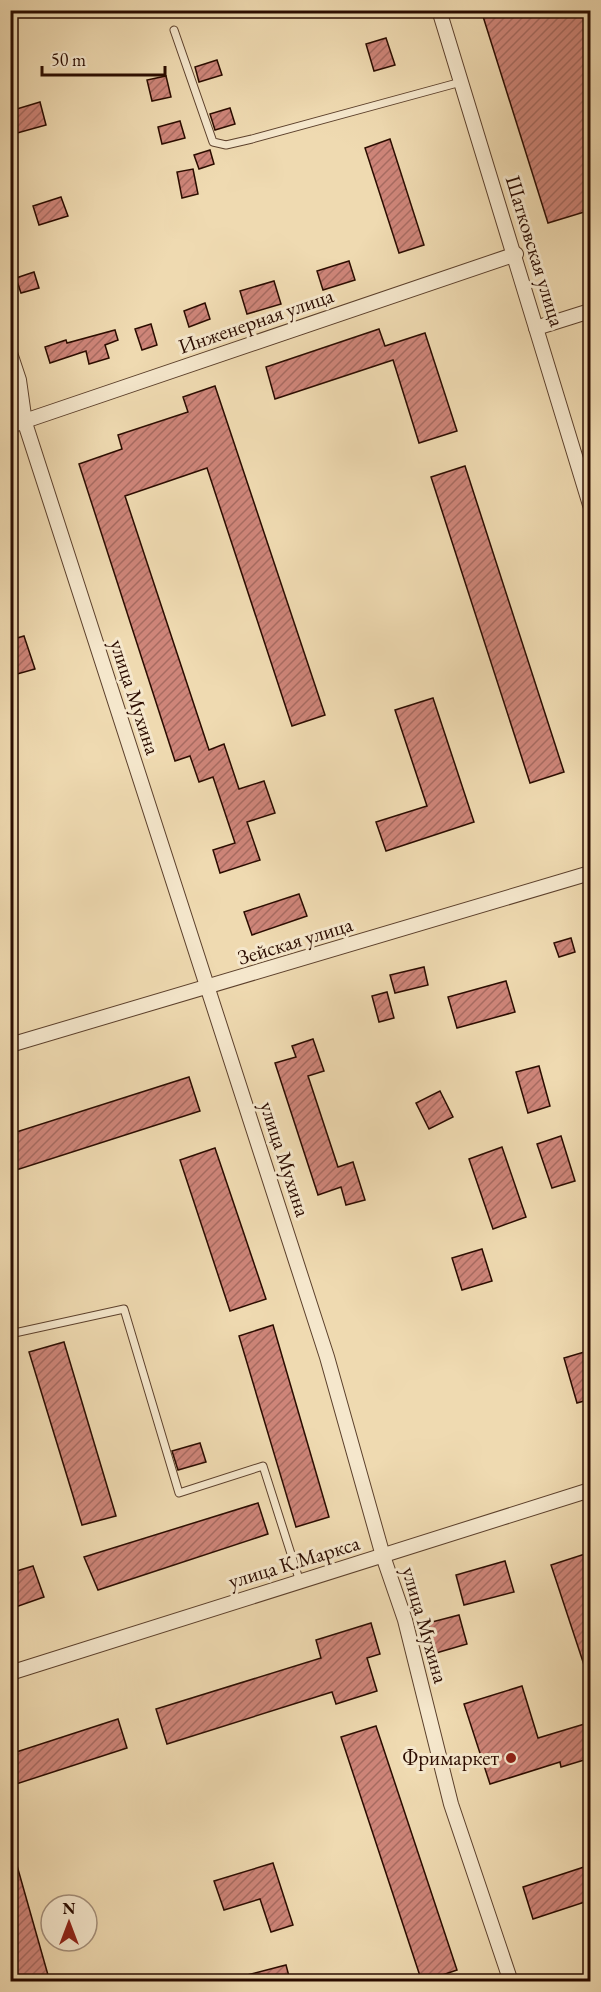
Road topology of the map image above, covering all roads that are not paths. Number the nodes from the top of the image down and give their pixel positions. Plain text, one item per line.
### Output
1 (439, 10) edge
2 (174, 30) dead end
3 (462, 82) junction
4 (516, 254) junction
5 (591, 311) edge
6 (536, 328) junction
7 (10, 353) edge
8 (25, 423) junction
9 (10, 426) edge
10 (591, 505) edge
11 (591, 873) edge
12 (207, 989) junction
13 (10, 1045) edge
14 (10, 1334) edge
15 (591, 1490) edge
16 (383, 1556) junction
17 (300, 1581) junction
18 (10, 1673) edge
19 (511, 1982) edge

1 - 3 street, Шатковская улица
2 - 3 lane
3 - 4 street, Шатковская улица
4 - 6 street, Шатковская улица
4 - 8 street, Инженерная улица
5 - 6 street
6 - 10 street, Шатковская улица
7 - 8 street, улица Мухина
8 - 9 street, Инженерная улица
8 - 12 street, улица Мухина
11 - 12 street, Зейская улица
12 - 13 street, Зейская улица
12 - 16 street, улица Мухина
14 - 17 lane
15 - 16 street, улица К.Маркса
16 - 17 street, улица К.Маркса
16 - 19 street, улица Мухина
17 - 18 street, улица К.Маркса

